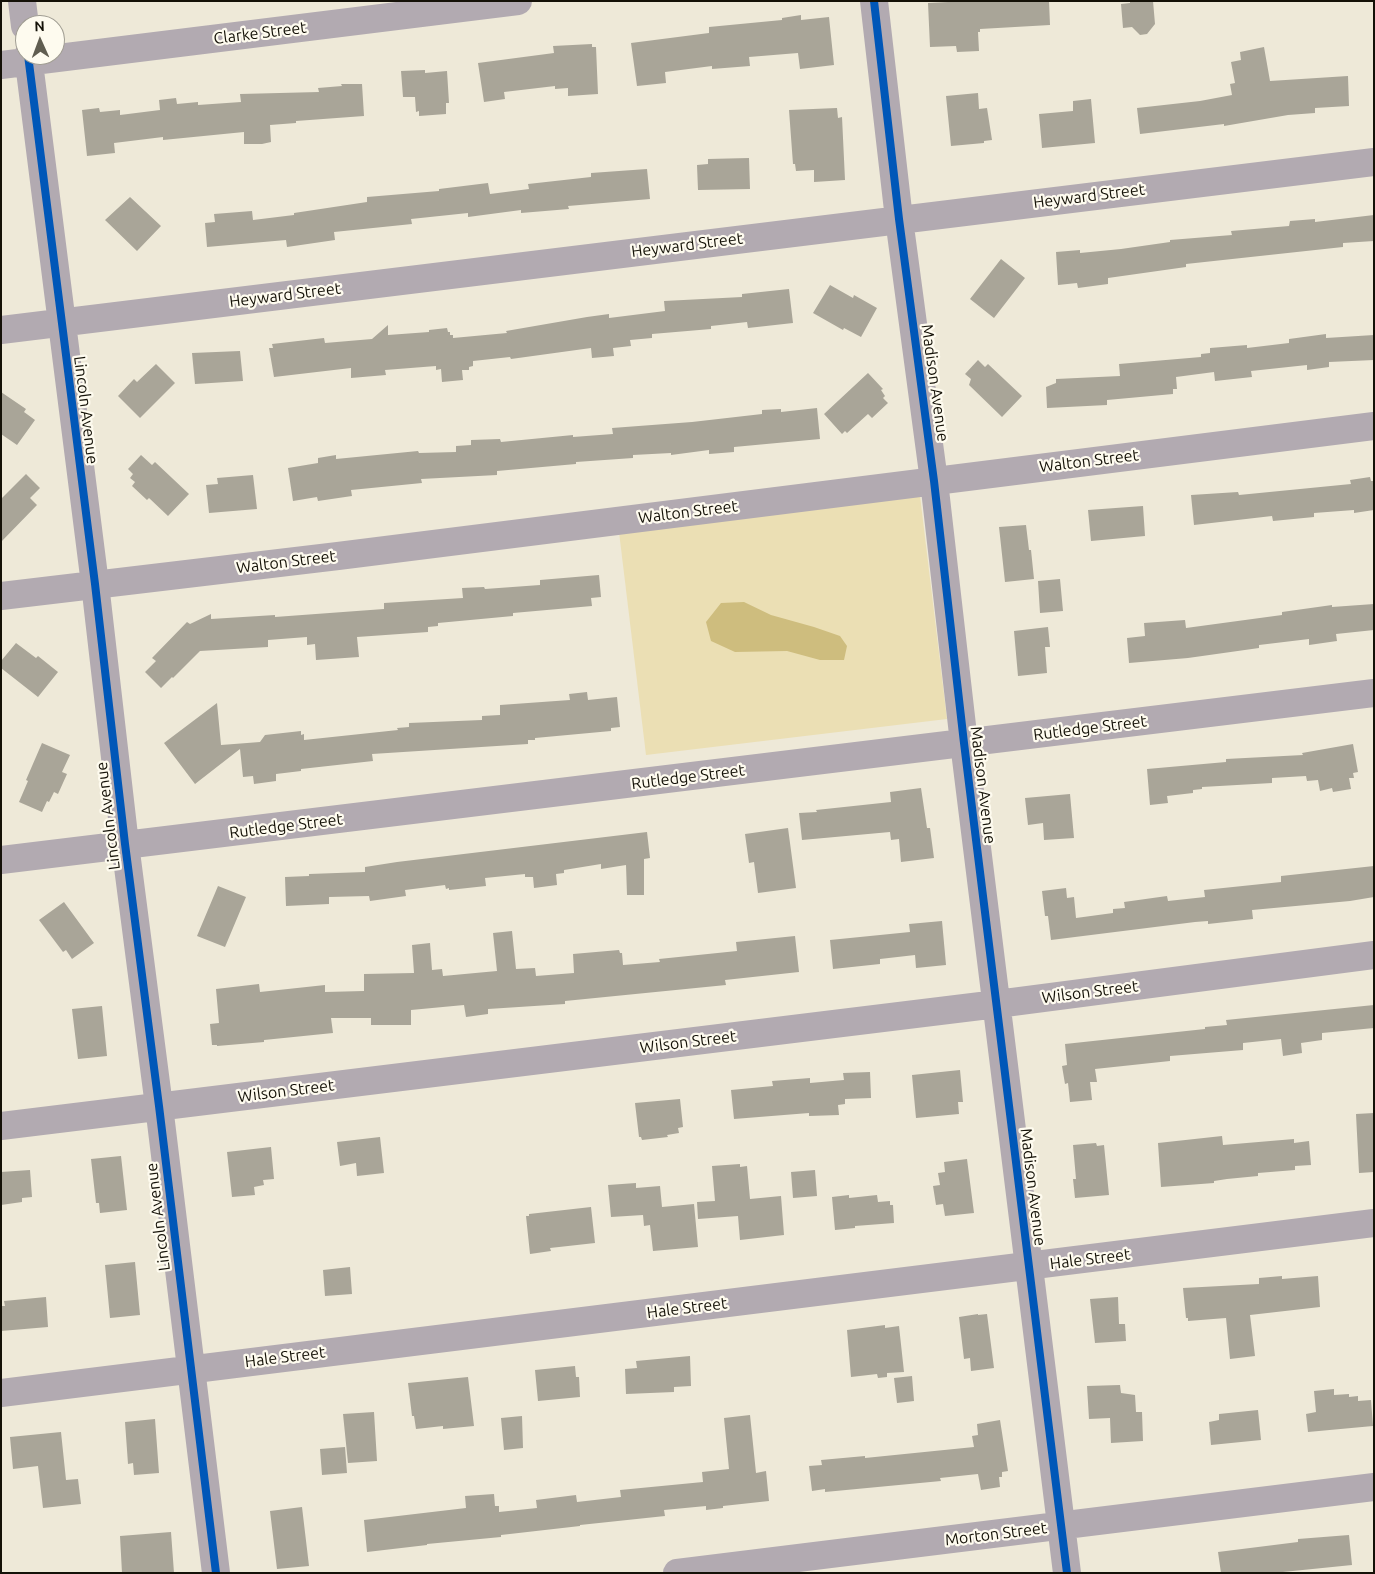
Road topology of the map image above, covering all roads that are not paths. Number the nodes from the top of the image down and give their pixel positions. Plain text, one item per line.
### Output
1 (22, 1) edge
2 (518, 1) edge
3 (874, 1) edge
4 (24, 15) edge
5 (65, 54) edge
6 (15, 62) edge
7 (1, 65) edge
8 (30, 65) edge
9 (1374, 162) edge
10 (899, 219) junction
11 (61, 322) junction
12 (1, 330) edge
13 (1374, 426) edge
14 (934, 481) junction
15 (95, 584) junction
16 (1, 596) edge
17 (1374, 693) edge
18 (964, 743) junction
19 (124, 844) junction
20 (1, 860) edge
21 (1374, 955) edge
22 (997, 1004) junction
23 (159, 1106) junction
24 (1, 1126) edge
25 (1374, 1224) edge
26 (1029, 1266) junction
27 (190, 1368) junction
28 (1, 1393) edge
29 (1374, 1487) edge
30 (1061, 1526) junction
31 (216, 1573) edge
32 (677, 1573) edge
33 (1067, 1573) edge

1 - 4 street
2 - 5 street, Clarke Street
3 - 10 street, Madison Avenue
6 - 7 street, Clarke Street
8 - 11 street, Lincoln Avenue
9 - 10 street, Heyward Street
10 - 11 street, Heyward Street
10 - 14 street, Madison Avenue
11 - 12 street, Heyward Street
11 - 15 street, Lincoln Avenue
13 - 14 street, Walton Street
14 - 15 street, Walton Street
14 - 18 street, Madison Avenue
15 - 16 street, Walton Street
15 - 19 street, Lincoln Avenue
17 - 18 street, Rutledge Street
18 - 19 street, Rutledge Street
18 - 22 street, Madison Avenue
19 - 20 street, Rutledge Street
19 - 23 street, Lincoln Avenue
21 - 22 street, Wilson Street
22 - 23 street, Wilson Street
22 - 26 street, Madison Avenue
23 - 24 street, Wilson Street
23 - 27 street, Lincoln Avenue
25 - 26 street, Hale Street
26 - 27 street, Hale Street
26 - 30 street, Madison Avenue
27 - 28 street, Hale Street
27 - 31 street, Lincoln Avenue
29 - 30 street, Morton Street
30 - 32 street, Morton Street
30 - 33 street, Madison Avenue

